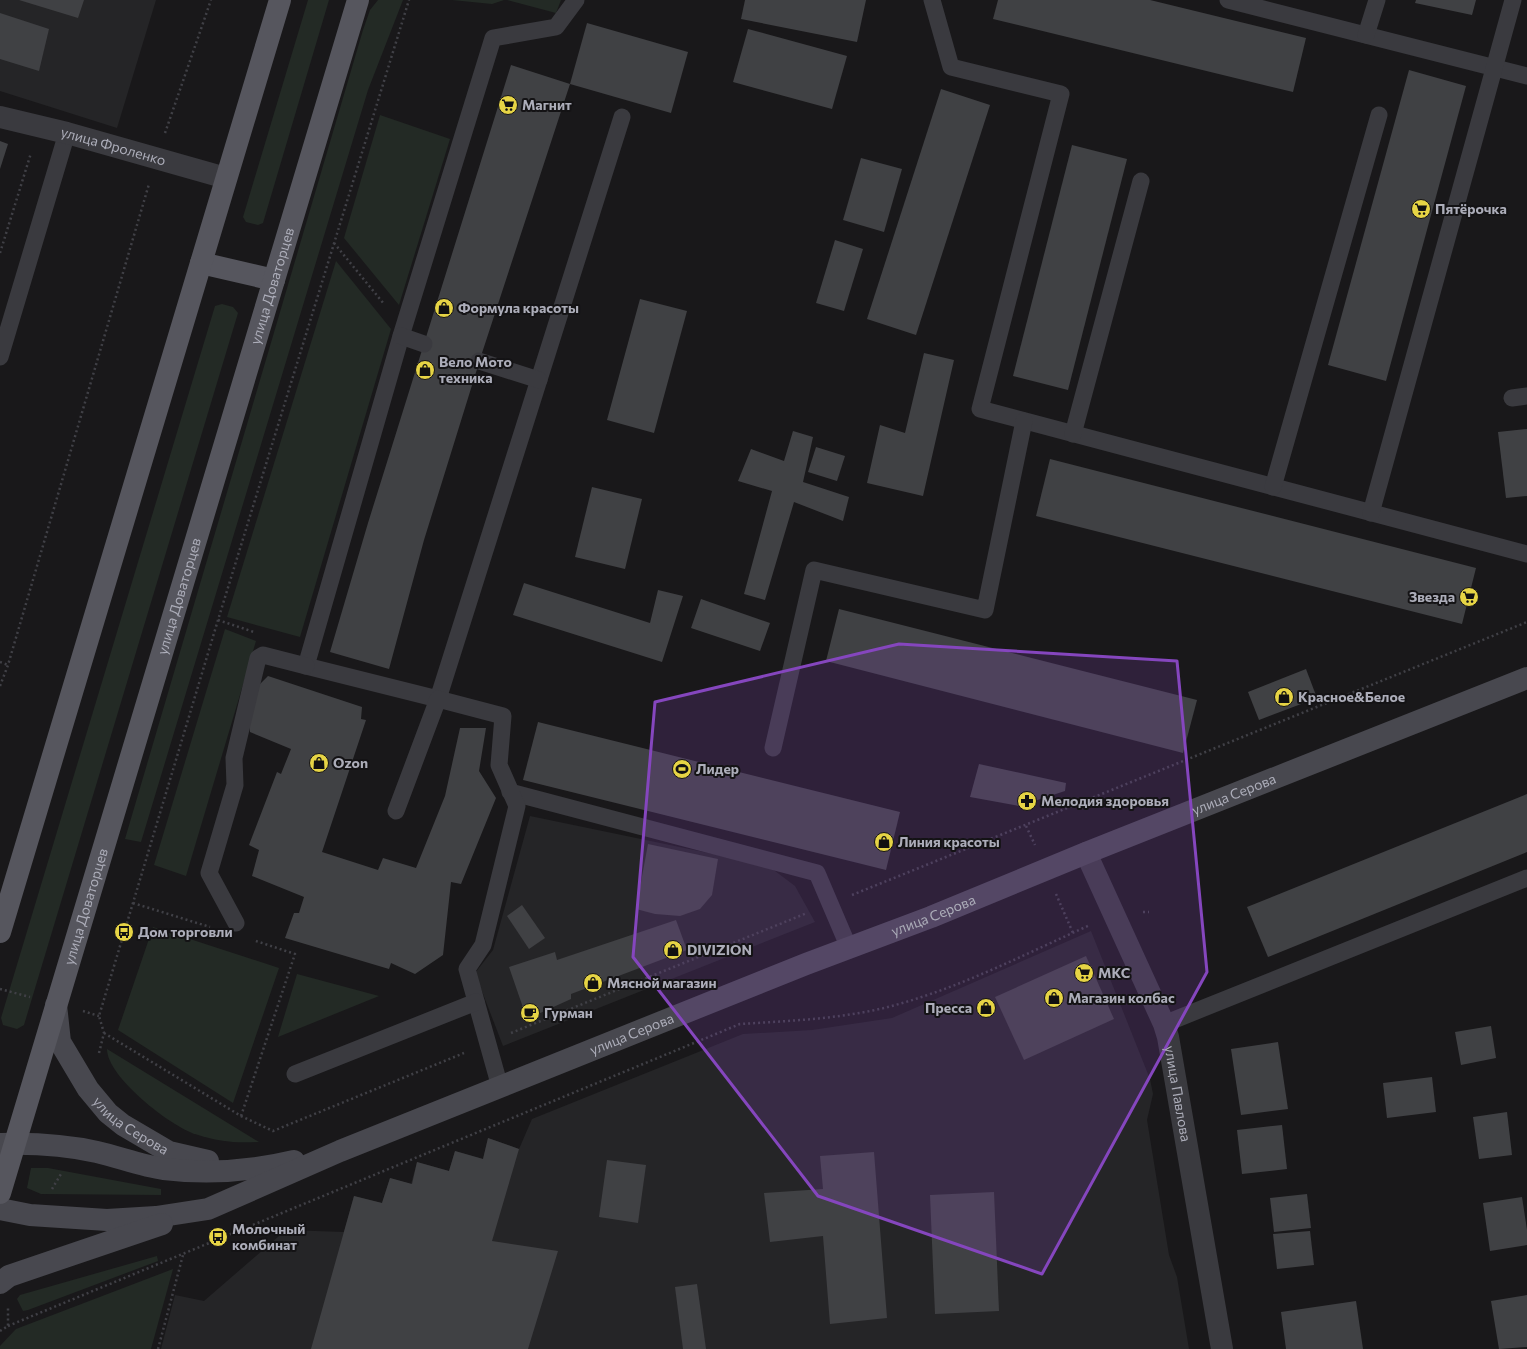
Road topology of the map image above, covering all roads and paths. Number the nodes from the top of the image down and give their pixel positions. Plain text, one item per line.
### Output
1 (211, 0) edge
2 (280, 0) edge
3 (409, 0) edge
4 (576, 0) edge
5 (932, 0) edge
6 (1228, 0) edge
7 (1377, 0) edge
8 (1513, 0) edge
9 (359, 5) edge
10 (1366, 35) junction
11 (1494, 67) junction
12 (1527, 76) edge
13 (1379, 115) dead end
14 (0, 116) edge
15 (622, 117) dead end
16 (39, 126) junction
17 (67, 133) junction
18 (157, 158) junction
19 (226, 178) junction
20 (1141, 181) dead end
21 (334, 243) junction
22 (0, 253) edge
23 (201, 263) junction
24 (274, 280) junction
25 (402, 332) junction
26 (424, 344) dead end
27 (0, 357) edge
28 (480, 361) dead end
29 (539, 380) junction
30 (1024, 421) junction
31 (1073, 434) junction
32 (1273, 487) junction
33 (1371, 513) junction
34 (1527, 554) edge
35 (0, 662) edge
36 (8, 665) junction
37 (306, 666) junction
38 (1527, 678) edge
39 (0, 686) edge
40 (438, 699) junction
41 (773, 748) dead end
42 (510, 792) junction
43 (396, 811) dead end
44 (1086, 853) junction
45 (1527, 878) edge
46 (133, 903) junction
47 (1149, 912) dead end
48 (1114, 915) junction
49 (236, 923) dead end
50 (214, 928) dead end
51 (0, 932) edge
52 (251, 940) dead end
53 (849, 948) junction
54 (476, 1002) junction
55 (56, 1004) junction
56 (1164, 1024) junction
57 (296, 1074) dead end
58 (500, 1087) junction
59 (88, 1089) junction
60 (241, 1116) dead end
61 (7, 1144) edge
62 (70, 1147) junction
63 (340, 1151) junction
64 (270, 1167) junction
65 (0, 1193) edge
66 (0, 1209) edge
67 (208, 1209) junction
68 (30, 1215) junction
69 (183, 1254) junction
70 (4, 1279) edge
71 (8, 1326) junction
72 (0, 1331) edge
73 (158, 1349) edge
74 (1222, 1349) edge

1 - 18 path
2 - 19 main road
3 - 21 path
4 - 25 lane
5 - 30 lane
6 - 10 lane
7 - 10 lane
8 - 11 lane
9 - 24 main road, улица Доваторцев
10 - 11 lane
11 - 12 lane
11 - 33 lane
13 - 32 lane
14 - 16 street, улица Фроленко
15 - 29 lane
16 - 17 street, улица Фроленко
16 - 22 path
17 - 18 street, улица Фроленко
17 - 27 lane
18 - 19 street, улица Фроленко
18 - 36 path
19 - 23 main road
20 - 31 lane
21 - 25 path
21 - 46 path
23 - 24 main road
23 - 51 main road
24 - 55 main road, улица Доваторцев
25 - 26 lane
25 - 37 lane
28 - 29 lane
29 - 40 lane
30 - 31 lane
30 - 41 lane
31 - 32 lane
32 - 33 lane
33 - 34 lane
35 - 36 path
36 - 39 path
37 - 40 lane
37 - 49 lane
38 - 44 main road, улица Серова
40 - 42 lane
40 - 43 lane
42 - 53 lane
42 - 54 lane
44 - 48 street, улица Павлова
44 - 53 main road, улица Серова
45 - 56 lane
46 - 50 path
46 - 59 path
47 - 48 path
48 - 56 street, улица Павлова
48 - 69 path
52 - 60 path
53 - 58 main road, улица Серова
54 - 57 lane
54 - 58 lane
55 - 59 main road, улица Серова
55 - 61 main road, улица Доваторцев
56 - 74 street, улица Павлова
58 - 63 main road, улица Серова
59 - 64 main road, улица Серова
61 - 62 main road, улица Серова
61 - 65 main road, улица Доваторцев
62 - 64 main road, улица Серова
62 - 68 path
63 - 64 main road, улица Серова
63 - 67 main road, улица Серова
66 - 68 main road, улица Серова
67 - 68 main road, улица Серова
67 - 70 main road, улица Серова
69 - 71 path
69 - 73 path
70 - 71 path
71 - 72 path

